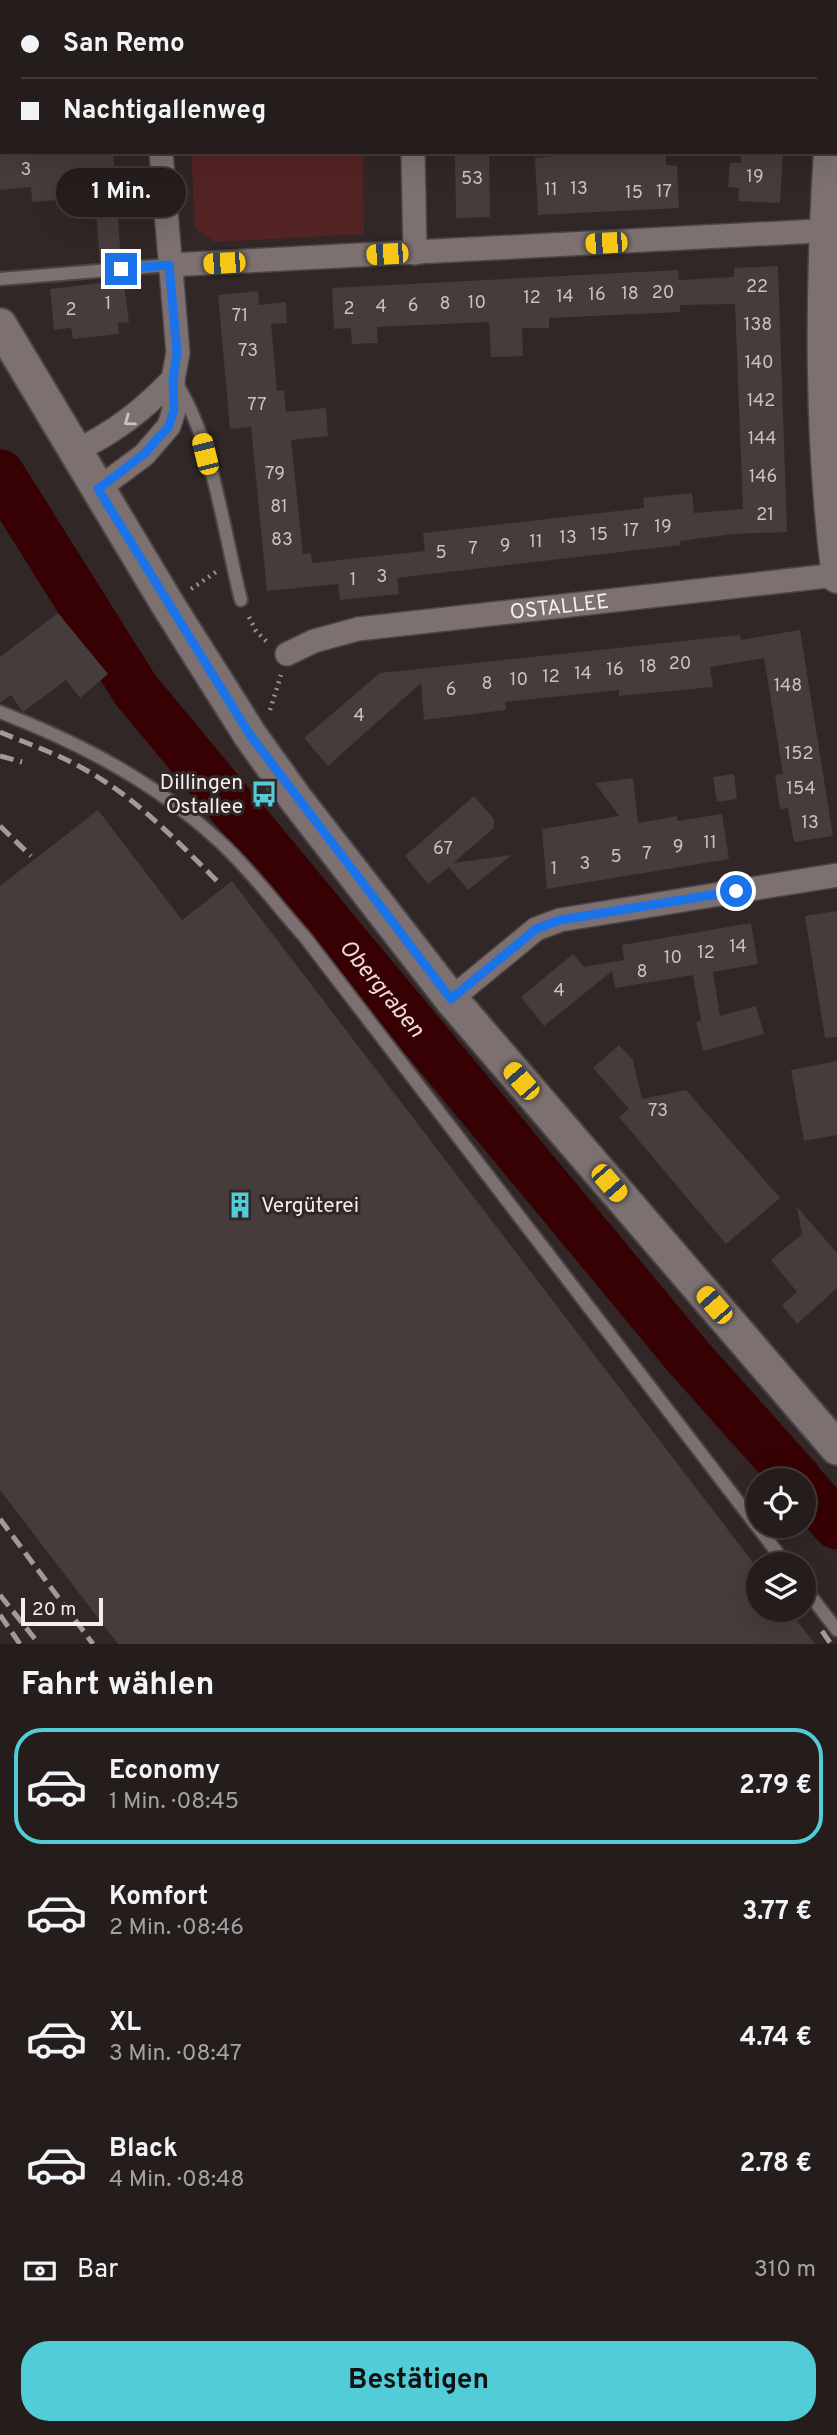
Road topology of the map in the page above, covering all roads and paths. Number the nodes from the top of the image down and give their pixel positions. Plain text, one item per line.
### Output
1 (161, 154) edge
2 (413, 154) edge
3 (829, 154) edge
4 (831, 231) edge
5 (415, 253) junction
6 (169, 265) junction
7 (0, 279) edge
8 (0, 325) edge
9 (173, 379) junction
10 (76, 452) junction
11 (98, 489) junction
12 (231, 561) junction
13 (837, 576) edge
14 (241, 600) joint
15 (168, 605) junction
16 (287, 654) junction
17 (0, 712) edge
18 (250, 735) junction
19 (837, 875) edge
20 (451, 999) junction
21 (837, 1448) edge
22 (777, 1552) edge
23 (816, 1603) edge
24 (837, 1630) edge

1 - 6 street
2 - 5 street
3 - 4 street
4 - 5 street
4 - 13 street
5 - 6 street
6 - 7 lane
6 - 9 street
8 - 10 main road
9 -> 10 street
9 - 11 street
9 - 12 lane
10 - 11 main road
11 - 15 main road
12 - 14 lane
12 - 15 path
13 - 16 street, OSTALLEE
14 - 16 path
15 - 18 main road
16 - 18 path
17 - 22 lane
18 - 20 main road
19 - 20 street
20 - 21 main road
23 - 24 lane

